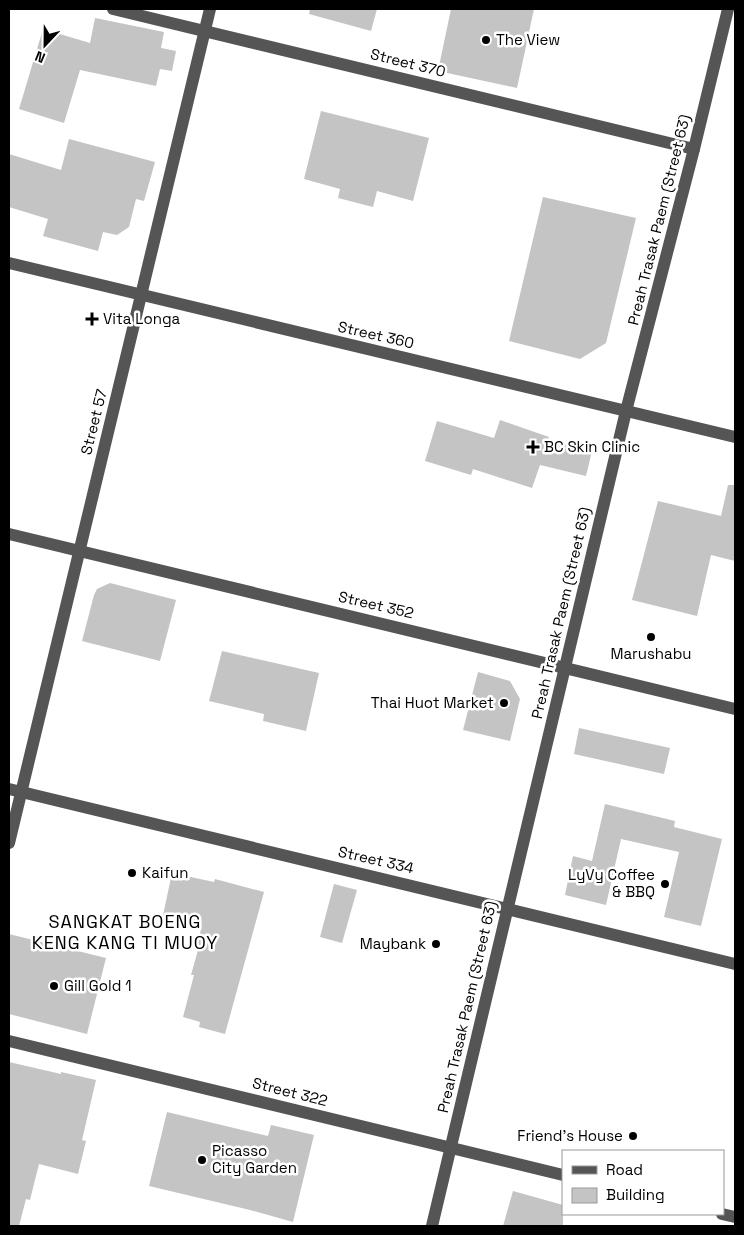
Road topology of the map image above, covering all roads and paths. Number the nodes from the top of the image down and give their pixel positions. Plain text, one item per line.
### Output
1 (113, 9) edge
2 (210, 9) edge
3 (728, 9) edge
4 (205, 31) junction
5 (694, 149) junction
6 (9, 263) edge
7 (141, 295) junction
8 (626, 411) junction
9 (735, 437) edge
10 (9, 534) edge
11 (79, 551) junction
12 (565, 667) junction
13 (735, 709) edge
14 (15, 790) edge
15 (9, 843) edge
16 (508, 908) junction
17 (735, 964) edge
18 (9, 1041) edge
19 (450, 1148) junction
20 (562, 1175) edge
21 (432, 1226) edge

1 - 4 street, Street 370
2 - 4 street, Street 57
3 - 5 street, Preah Trasak Paem (Street 63)
4 - 5 street, Street 370
4 - 7 street, Street 57
5 - 8 street, Preah Trasak Paem (Street 63)
6 - 7 street, Street 360
7 - 8 street, Street 360
7 - 11 street, Street 57
8 - 9 street, Street 360
8 - 12 street, Preah Trasak Paem (Street 63)
10 - 11 street, Street 352
11 - 12 street, Street 352
11 - 14 street, Street 57
12 - 13 street, Street 352
12 - 16 street, Preah Trasak Paem (Street 63)
14 - 15 street, Street 57
14 - 16 street, Street 334
16 - 17 street, Street 334
16 - 19 street, Preah Trasak Paem (Street 63)
18 - 19 street, Street 322
19 - 20 street, Street 322
19 - 21 street, Preah Trasak Paem (Street 63)

